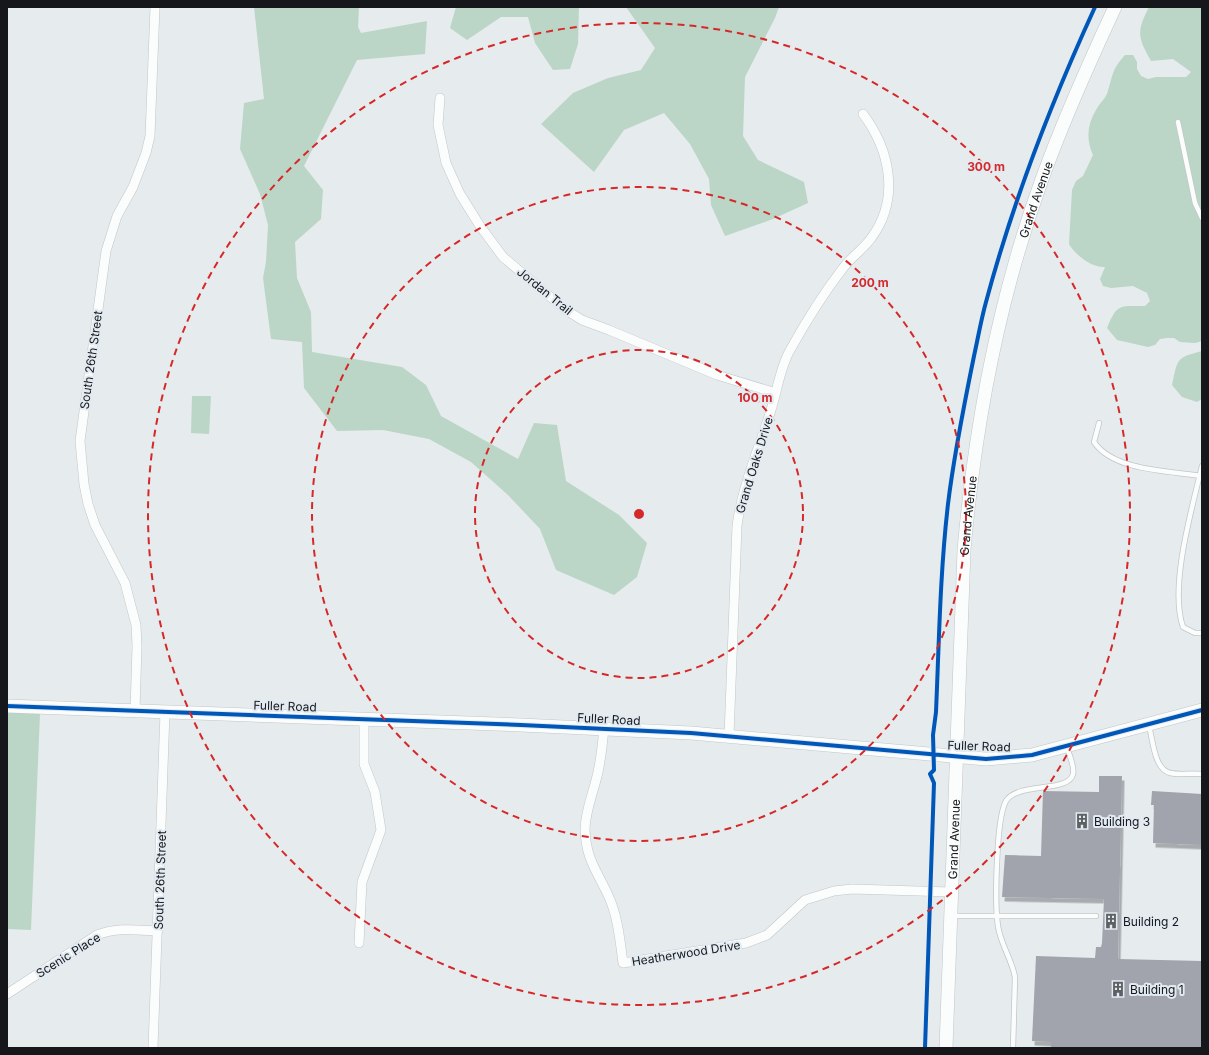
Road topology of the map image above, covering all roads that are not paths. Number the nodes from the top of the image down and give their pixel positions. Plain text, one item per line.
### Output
1 (155, 7) edge
2 (1115, 7) edge
3 (440, 98) dead end
4 (863, 114) dead end
5 (1178, 122) dead end
6 (1202, 218) edge
7 (776, 393) junction
8 (1099, 424) dead end
9 (1202, 466) edge
10 (1201, 476) edge
11 (1202, 633) edge
12 (7, 706) edge
13 (1202, 710) edge
14 (135, 711) junction
15 (165, 712) junction
16 (364, 719) junction
17 (1149, 725) junction
18 (604, 729) junction
19 (729, 736) junction
20 (1067, 748) junction
21 (956, 756) junction
22 (1202, 774) edge
23 (951, 892) junction
24 (950, 916) junction
25 (996, 916) junction
26 (1096, 916) dead end
27 (158, 931) junction
28 (359, 943) dead end
29 (7, 994) edge
30 (153, 1048) edge
31 (946, 1048) edge
32 (1013, 1048) edge

1 - 14 street, South 26th Street
2 - 21 street, Grand Avenue
3 - 7 street, Jordan Trail
4 - 7 street, Grand Oaks Drive
5 - 6 lane
7 - 19 street, Grand Oaks Drive
8 - 10 lane
9 - 10 lane
10 - 11 lane
12 - 14 street, Fuller Road
13 - 17 street, Fuller Road
14 - 15 street, Fuller Road
15 - 16 street, Fuller Road
15 - 27 street, South 26th Street
16 - 18 street, Fuller Road
16 - 28 street
17 - 20 street, Fuller Road
17 - 22 lane
18 - 19 street, Fuller Road
18 - 23 street, Heatherwood Drive
19 - 21 street, Fuller Road
20 - 21 street, Fuller Road
20 - 25 lane
21 - 23 street, Grand Avenue
23 - 24 street, Grand Avenue
24 - 25 lane
24 - 31 street, Grand Avenue
25 - 26 lane
25 - 32 lane
27 - 29 street, Scenic Place
27 - 30 street, South 26th Street

